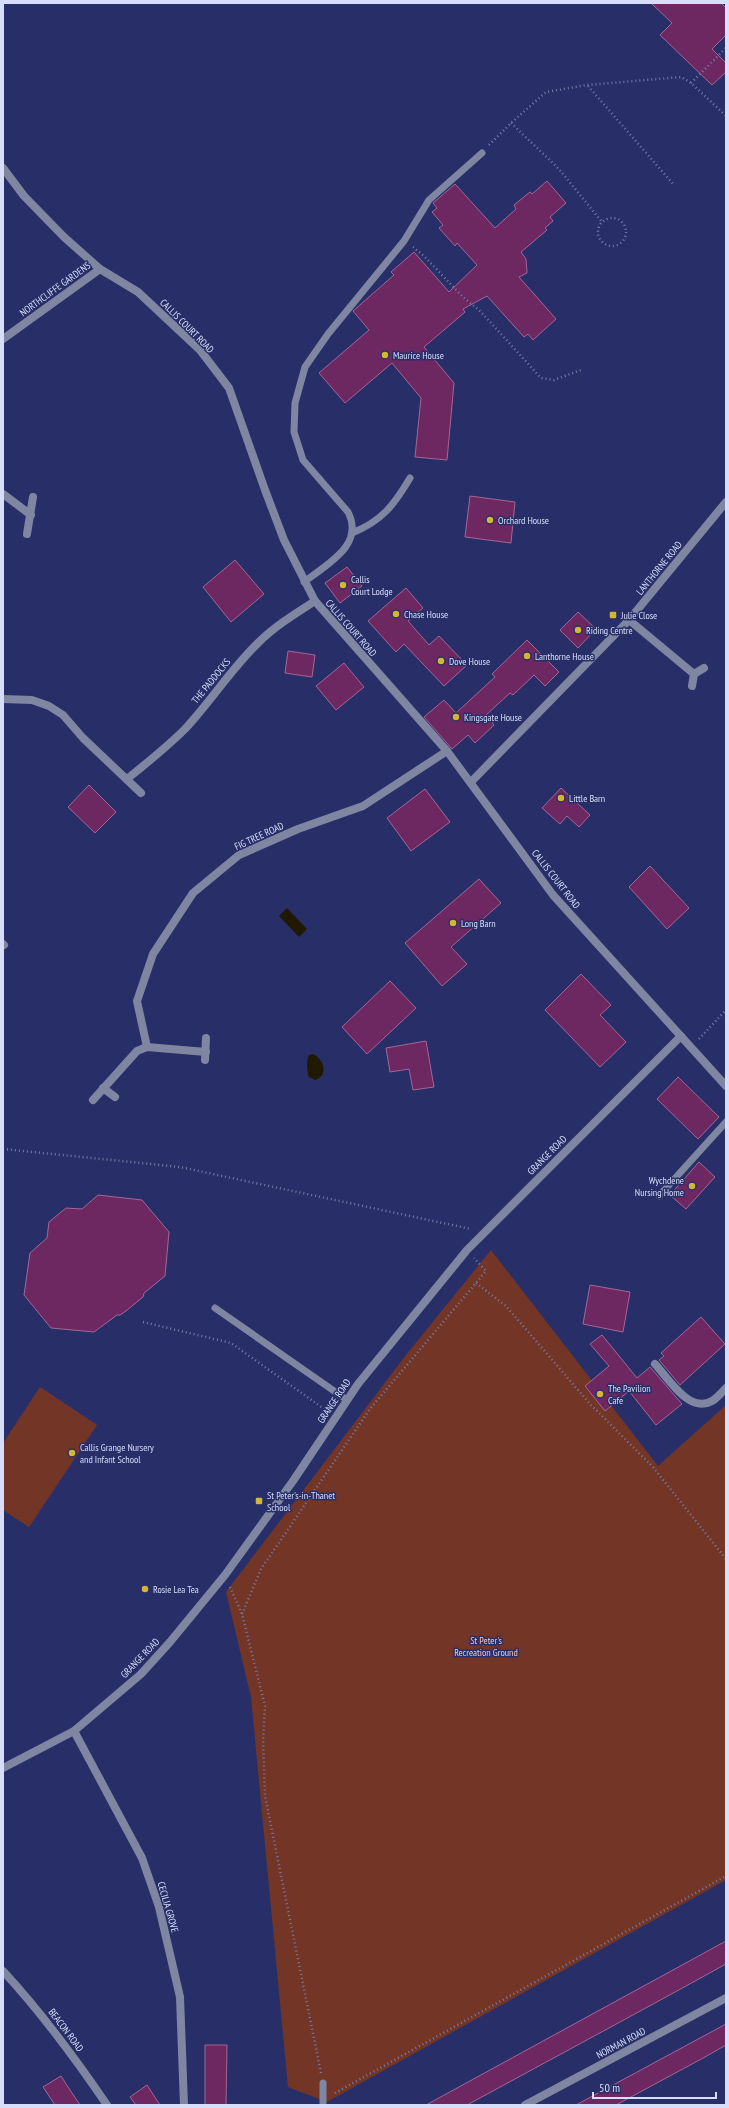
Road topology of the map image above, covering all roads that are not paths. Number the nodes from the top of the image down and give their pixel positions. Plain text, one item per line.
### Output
1 (482, 153) road end
2 (3, 168) edge
3 (100, 269) junction
4 (3, 339) edge
5 (410, 478) dead end
6 (3, 494) edge
7 (33, 497) dead end
8 (726, 502) edge
9 (31, 515) junction
10 (352, 533) junction
11 (28, 534) dead end
12 (304, 582) junction
13 (315, 601) junction
14 (629, 620) junction
15 (704, 668) dead end
16 (694, 674) junction
17 (692, 686) dead end
18 (3, 699) edge
19 (447, 752) junction
20 (127, 778) junction
21 (471, 782) junction
22 (141, 793) dead end
23 (681, 1036) junction
24 (206, 1038) dead end
25 (147, 1047) junction
26 (206, 1052) junction
27 (205, 1060) dead end
28 (726, 1086) edge
29 (103, 1088) junction
30 (116, 1097) dead end
31 (93, 1100) dead end
32 (726, 1122) edge
33 (658, 1196) dead end
34 (215, 1308) dead end
35 (655, 1364) dead end
36 (726, 1388) edge
37 (347, 1400) junction
38 (74, 1731) junction
39 (3, 1768) edge
40 (3, 1971) edge
41 (726, 1998) edge
42 (323, 2083) road end
43 (323, 2102) edge
44 (107, 2105) edge
45 (184, 2105) edge
46 (524, 2105) edge

1 - 10 lane
2 - 3 street, CALLIS COURT ROAD
3 - 4 street, NORTHCLIFFE GARDENS
3 - 12 street, CALLIS COURT ROAD
5 - 10 lane
6 - 9 street
7 - 9 street
8 - 14 street, LANTHORNE ROAD
9 - 11 street
10 - 12 lane
12 - 13 street, CALLIS COURT ROAD
13 - 19 street, CALLIS COURT ROAD
13 - 20 street, THE PADDOCKS
14 - 16 street
14 - 21 street, LANTHORNE ROAD
15 - 16 street
16 - 17 street
18 - 20 street
19 - 21 street, CALLIS COURT ROAD
19 - 25 street, FIG TREE ROAD
20 - 22 street
21 - 23 street, CALLIS COURT ROAD
23 - 28 street, CALLIS COURT ROAD
23 - 37 street, GRANGE ROAD
24 - 26 street
25 - 26 street
25 - 29 street
26 - 27 street
29 - 30 street
29 - 31 street
32 - 33 lane
34 - 37 lane
35 - 36 street
37 - 38 street, GRANGE ROAD
38 - 39 street, GRANGE ROAD
38 - 45 street, CECILIA GROVE
40 - 44 street, BEACON ROAD
41 - 46 street, NORMAN ROAD
42 - 43 lane

